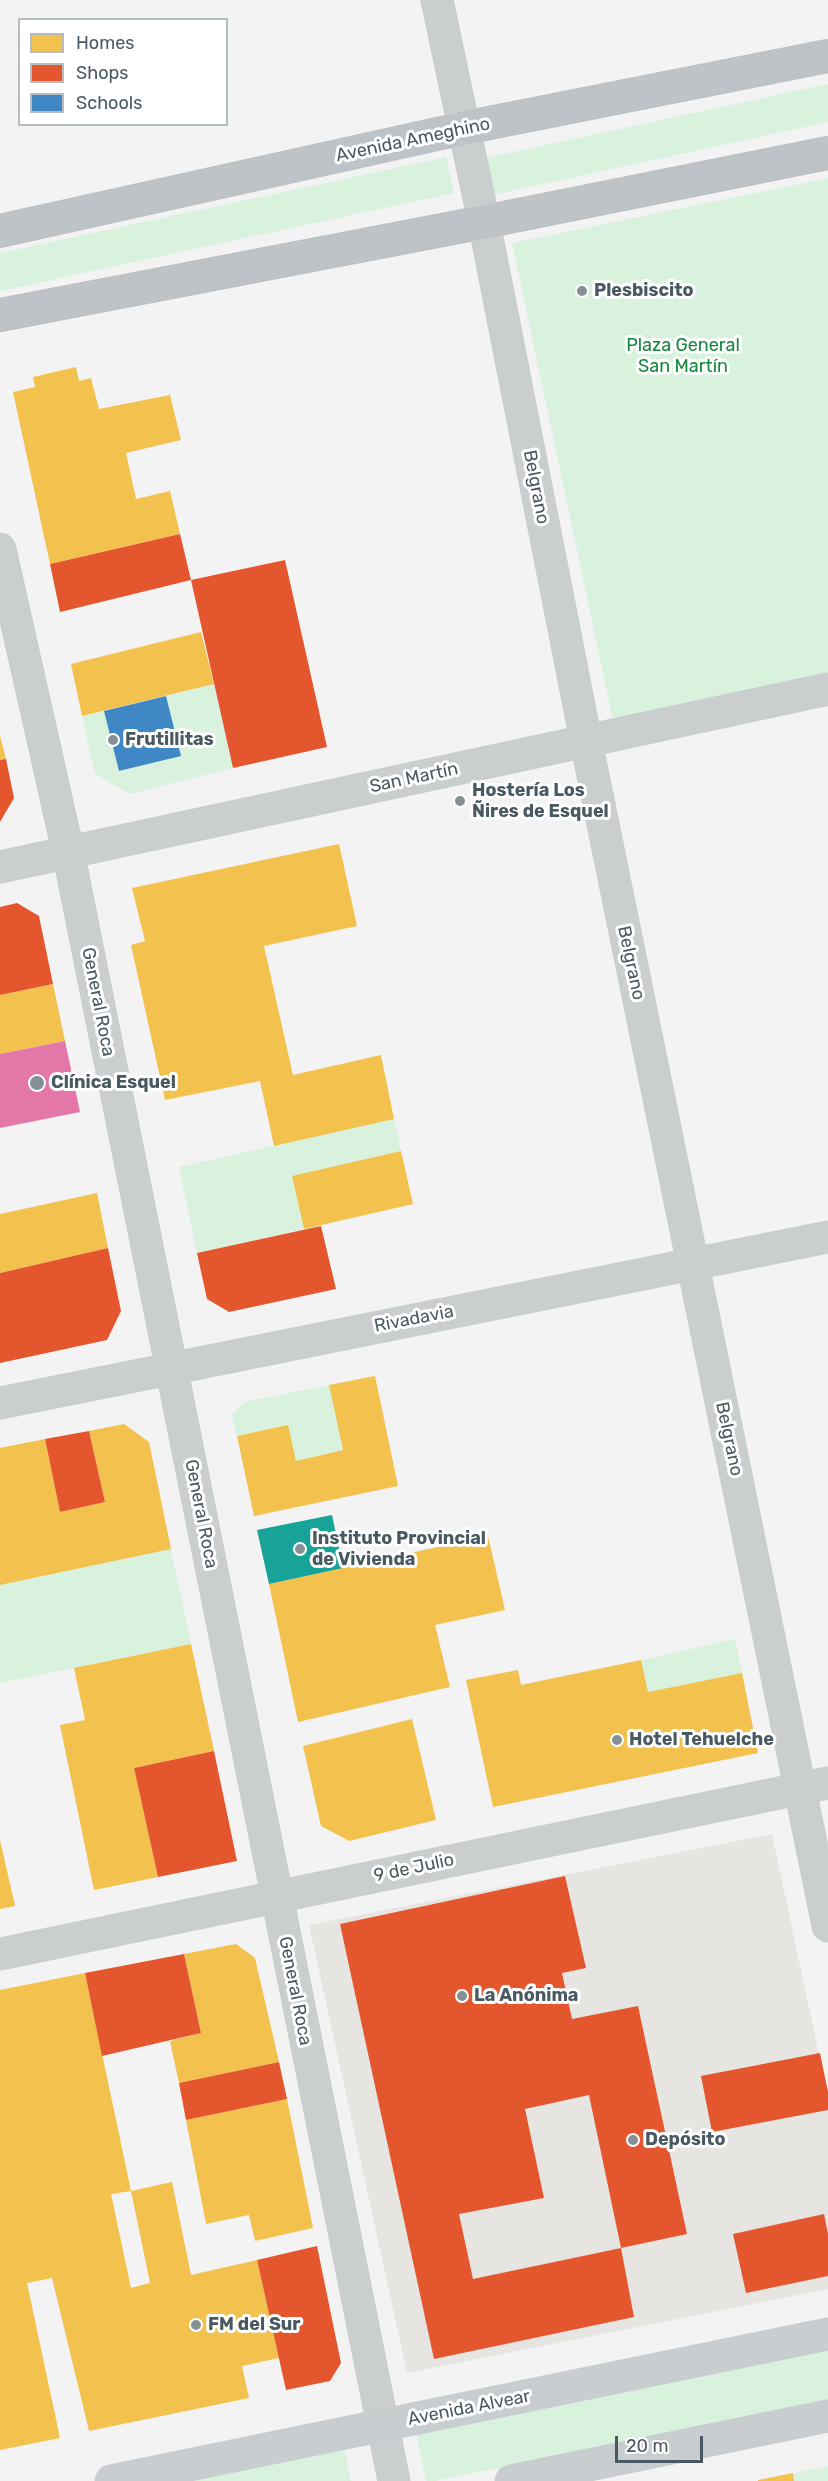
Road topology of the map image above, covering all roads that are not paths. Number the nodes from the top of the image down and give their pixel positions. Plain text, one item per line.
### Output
1 (437, 0) edge
2 (828, 56) edge
3 (464, 128) junction
4 (828, 153) edge
5 (484, 222) junction
6 (0, 231) edge
7 (0, 315) edge
8 (0, 549) edge
9 (828, 689) edge
10 (586, 741) junction
11 (68, 851) junction
12 (0, 867) edge
13 (828, 1237) edge
14 (693, 1264) junction
15 (172, 1368) junction
16 (0, 1403) edge
17 (814, 1786) edge
18 (276, 1896) junction
19 (828, 1926) edge
20 (0, 1954) edge
21 (828, 2334) edge
22 (828, 2416) edge
23 (383, 2426) junction
24 (111, 2481) edge
25 (394, 2481) edge
26 (511, 2481) edge

1 - 3 street, Belgrano
2 - 3 highway, Avenida Ameghino
3 - 5 street, Belgrano
3 - 6 highway, Avenida Ameghino
4 - 5 highway
5 - 7 highway
5 - 10 street, Belgrano
8 - 11 street, General Roca
9 - 10 street, San Martín
10 - 11 street, San Martín
10 - 14 street, Belgrano
11 - 12 street, San Martín
11 - 15 street, General Roca
13 - 14 street, Rivadavia
14 - 15 street, Rivadavia
14 - 17 street, Belgrano
15 - 16 street, Rivadavia
15 - 18 street, General Roca
17 - 18 street, 9 de Julio
17 - 19 street, Belgrano
18 - 20 street, 9 de Julio
18 - 23 street, General Roca
21 - 23 main road, Avenida Alvear
22 - 26 main road
23 - 24 main road, Avenida Alvear
23 - 25 street, General Roca

